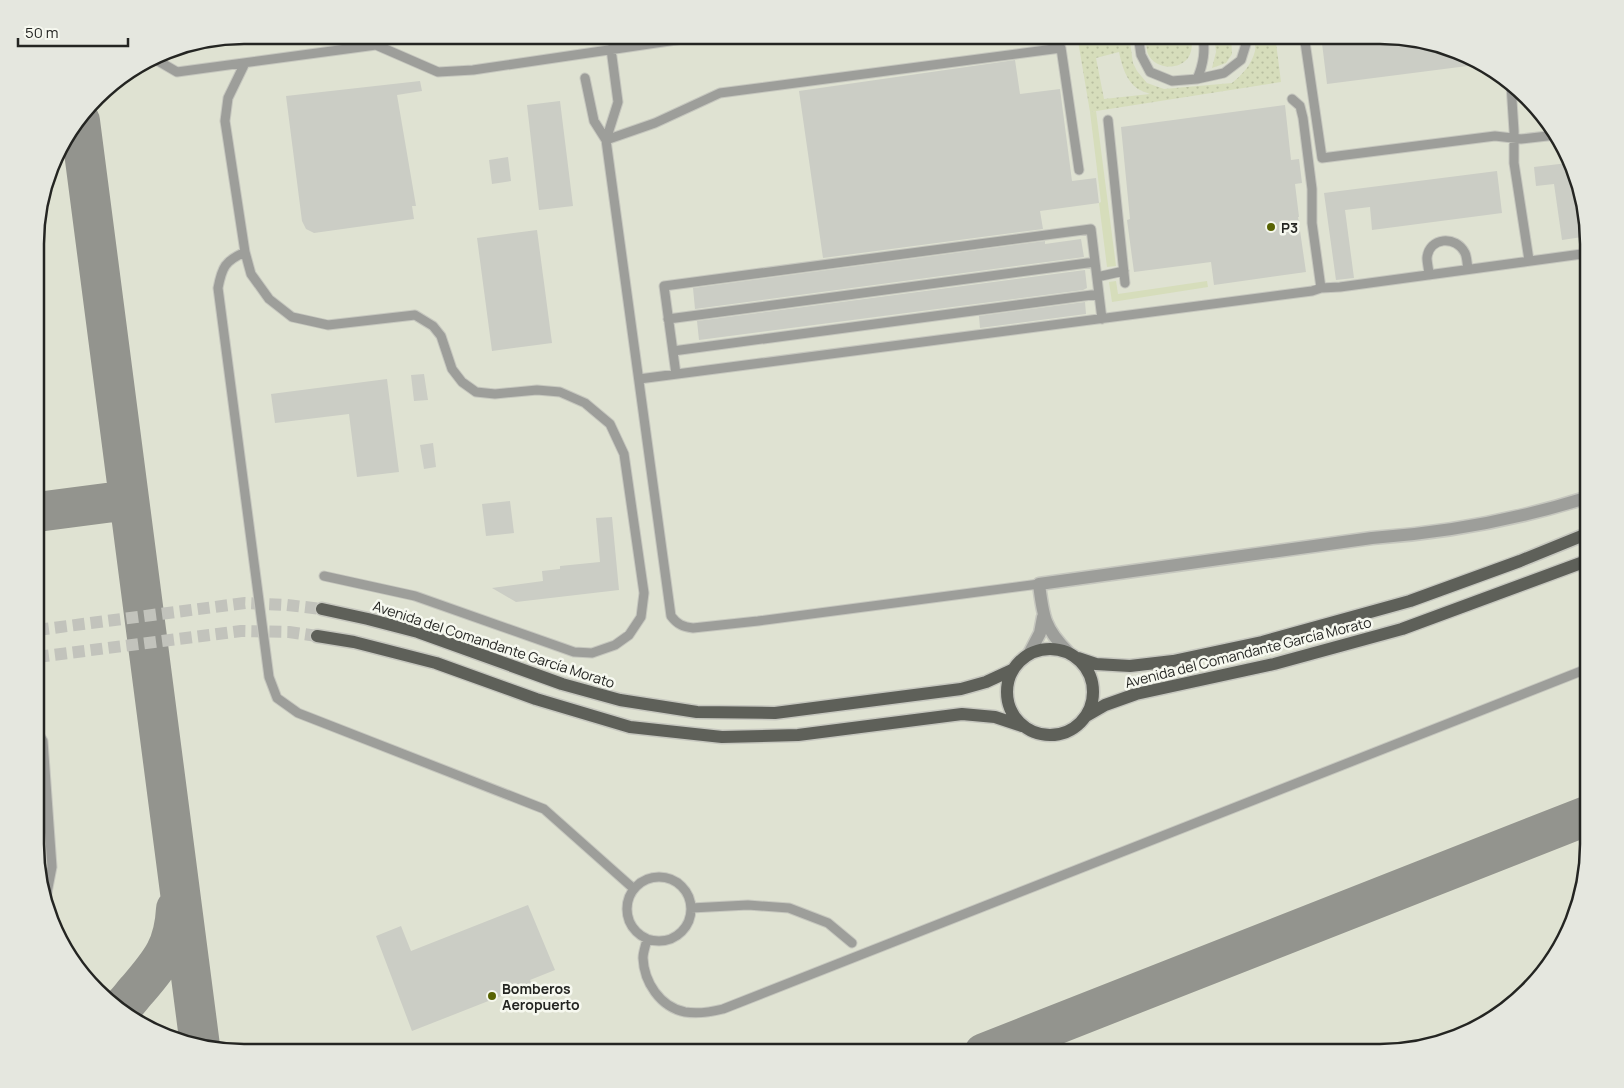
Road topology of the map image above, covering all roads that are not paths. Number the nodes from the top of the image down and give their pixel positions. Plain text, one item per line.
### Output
1 (651, 44) edge
2 (1139, 44) edge
3 (1203, 44) edge
4 (1246, 44) edge
5 (1305, 44) edge
6 (612, 50) junction
7 (160, 62) edge
8 (245, 64) junction
9 (585, 78) dead end
10 (1197, 78) junction
11 (1510, 92) edge
12 (1292, 98) dead end
13 (1108, 120) dead end
14 (1549, 136) edge
15 (1514, 138) junction
16 (606, 140) junction
17 (1079, 170) dead end
18 (245, 252) junction
19 (1580, 254) edge
20 (1529, 260) junction
21 (1095, 262) junction
22 (1468, 269) junction
23 (1124, 271) junction
24 (1429, 275) junction
25 (1097, 277) junction
26 (1125, 284) dead end
27 (1321, 288) junction
28 (1099, 294) junction
29 (668, 319) junction
30 (1102, 319) junction
31 (673, 351) junction
32 (676, 374) junction
33 (639, 379) junction
34 (1580, 499) edge
35 (1580, 537) edge
36 (1580, 563) edge
37 (324, 576) dead end
38 (1039, 584) junction
39 (322, 610) tunnel mouth
40 (1043, 617) junction
41 (317, 636) tunnel mouth
42 (1029, 654) junction
43 (1073, 655) junction
44 (1012, 670) junction
45 (1580, 672) edge
46 (1086, 716) junction
47 (1022, 726) junction
48 (44, 755) edge
49 (48, 885) edge
50 (634, 889) junction
51 (691, 908) junction
52 (647, 939) junction
53 (852, 943) dead end

1 - 6 lane
2 - 10 lane
3 - 10 lane
4 - 10 lane
5 - 15 lane
6 - 8 lane
6 - 16 lane
7 - 8 lane
8 - 18 lane
9 - 16 lane
11 - 15 lane
12 - 27 lane
13 - 23 lane
14 - 15 lane
15 - 20 lane
16 - 17 lane
16 - 33 lane
18 - 37 lane
18 - 50 lane
19 - 20 lane
20 - 22 lane
21 - 25 lane
21 - 29 lane
21 - 29 lane
22 - 24 lane
22 - 24 lane
23 - 25 lane
23 - 26 lane
24 - 27 lane
25 - 28 lane
27 - 30 lane
28 - 30 lane
28 - 31 lane
29 - 31 lane
30 - 32 lane
31 - 32 lane
32 - 33 lane
33 - 38 lane
34 - 38 street
35 - 43 main road, Avenida del Comandante García Morato
36 - 46 main road, Avenida del Comandante García Morato
38 - 40 street
39 - 44 main road, Avenida del Comandante García Morato
40 - 42 street
40 - 43 street
41 - 47 main road
42 - 43 main road
42 - 44 main road
43 - 46 main road
44 - 47 main road
45 - 52 lane
46 - 47 main road
48 - 49 lane
50 - 51 lane
50 - 52 lane
51 - 52 lane
51 - 53 lane

